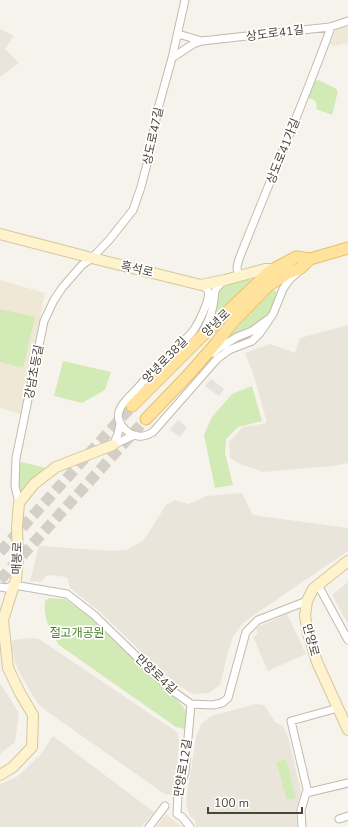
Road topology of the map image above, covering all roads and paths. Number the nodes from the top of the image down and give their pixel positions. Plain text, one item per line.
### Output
1 (185, 0) edge
2 (348, 21) edge
3 (330, 26) junction
4 (178, 34) junction
5 (202, 42) junction
6 (172, 58) junction
7 (0, 234) edge
8 (348, 248) edge
9 (92, 258) junction
10 (310, 259) junction
11 (300, 268) junction
12 (274, 269) junction
13 (238, 276) junction
14 (225, 280) junction
15 (210, 292) junction
16 (272, 316) junction
17 (196, 342) junction
18 (190, 373) junction
19 (132, 406) tunnel mouth
20 (146, 419) tunnel mouth
21 (120, 424) junction
22 (136, 435) junction
23 (113, 446) junction
24 (19, 502) junction
25 (348, 561) edge
26 (318, 584) junction
27 (14, 585) junction
28 (0, 587) edge
29 (307, 601) junction
30 (348, 640) edge
31 (191, 704) junction
32 (338, 708) junction
33 (348, 730) edge
34 (0, 775) edge
35 (348, 783) edge
36 (308, 793) junction
37 (165, 806) dead end
38 (348, 816) edge
39 (339, 819) dead end
40 (149, 827) edge
41 (190, 827) edge
42 (302, 827) edge

1 - 4 street, 상도로47길
2 - 3 street, 상도로41길
3 - 5 street, 상도로41길
3 - 13 street, 상도로41가길
4 - 5 street, 상도로41길
4 - 6 street, 상도로47길
5 - 6 street, 상도로41길
6 - 9 street, 상도로47길
7 - 9 street, 흑석로
8 - 10 main road, 양녕로
9 - 15 street, 흑석로
9 - 24 street, 강남초등길
10 - 11 main road, 양녕로
10 - 12 main road, 양녕로
11 - 16 street
11 - 18 main road, 양녕로
12 - 13 street, 흑석로
12 - 17 main road, 양녕로
13 - 14 street, 흑석로
14 - 15 street, 흑석로
14 - 15 street
15 - 17 street
15 - 21 street, 양녕로38길
16 - 18 street
16 - 22 street
17 - 19 main road, 양녕로
18 - 20 main road, 양녕로
21 - 22 street
21 - 23 street, 양녕로38길
22 - 23 street
23 - 24 street
24 - 27 street, 매봉로
25 - 26 street, 만양로
26 - 29 street, 만양로
26 - 30 street
27 - 28 street, 만양로4길
27 - 31 street, 만양로4길
27 - 34 street, 매봉로
29 - 31 street
29 - 32 street, 만양로
31 - 41 street, 만양로12길
32 - 33 street, 만양로
32 - 36 street
35 - 36 street
36 - 42 street
37 - 40 street
38 - 39 street

